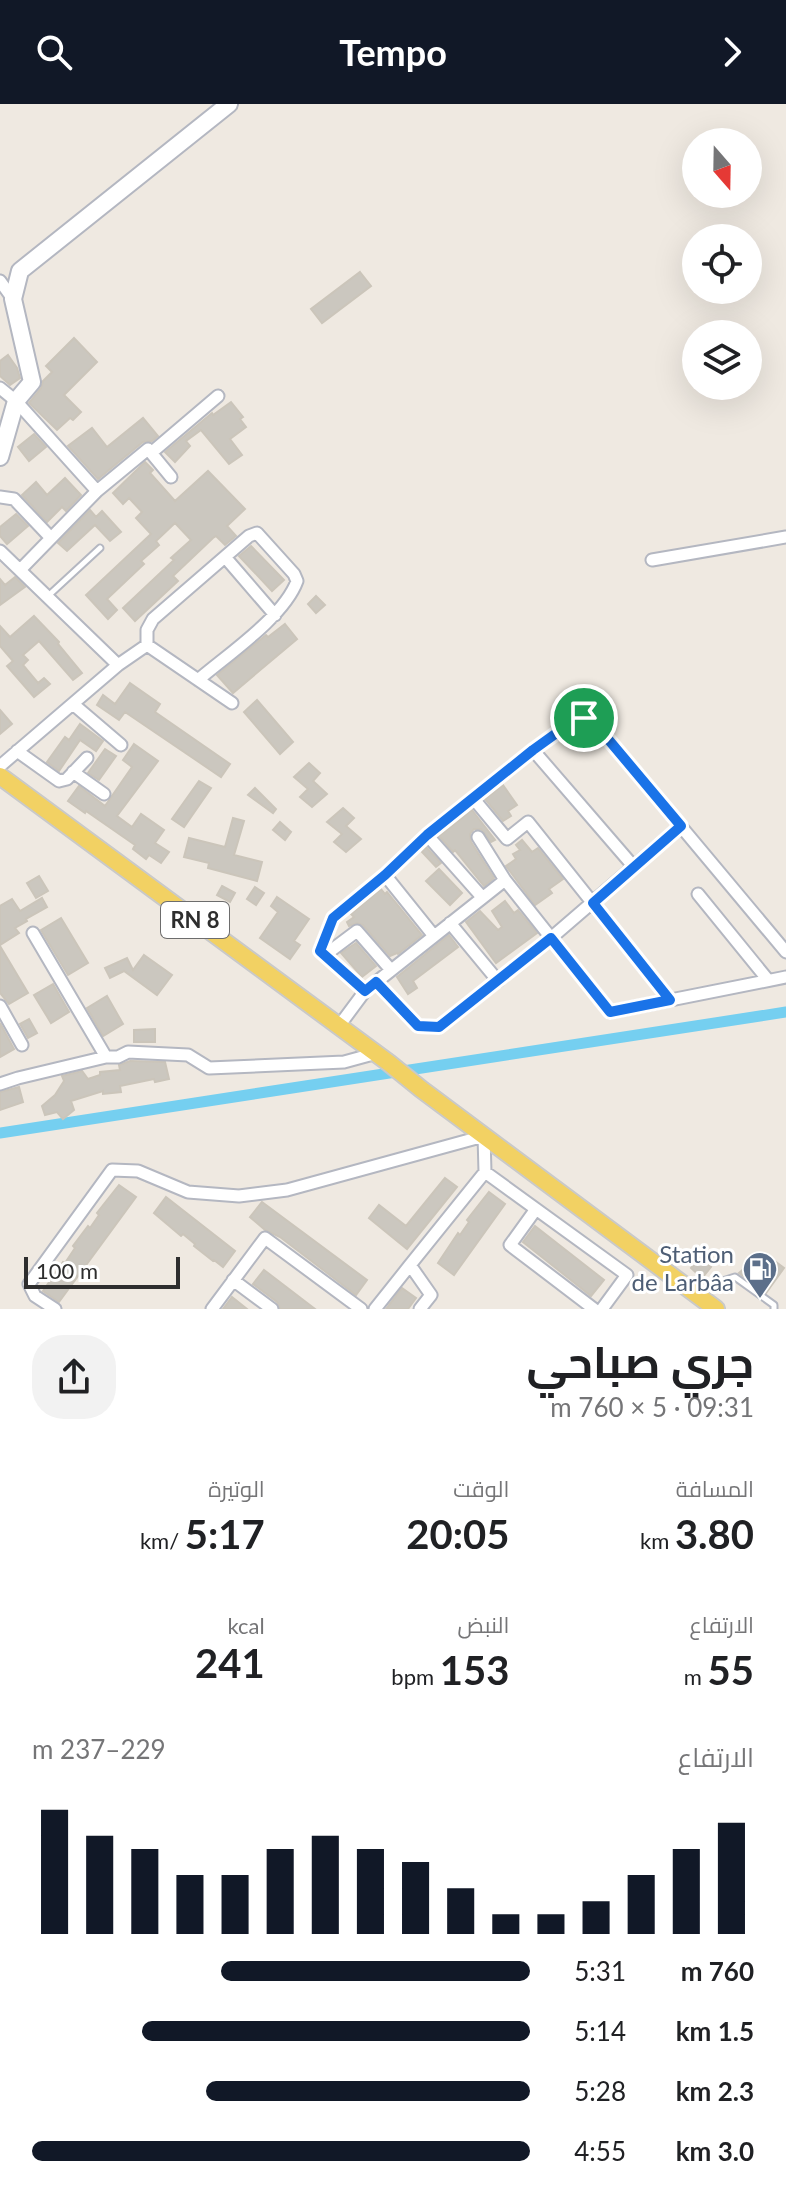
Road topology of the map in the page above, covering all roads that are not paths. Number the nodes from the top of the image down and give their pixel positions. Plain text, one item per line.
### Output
1 (229, 104) edge
2 (0, 281) edge
3 (13, 299) junction
4 (0, 388) edge
5 (218, 396) dead end
6 (16, 401) junction
7 (151, 453) junction
8 (0, 457) edge
9 (171, 477) dead end
10 (97, 491) junction
11 (0, 497) edge
12 (786, 537) edge
13 (51, 538) junction
14 (100, 548) dead end
15 (0, 551) edge
16 (225, 557) junction
17 (652, 560) dead end
18 (20, 570) junction
19 (48, 597) junction
20 (275, 615) junction
21 (147, 645) junction
22 (118, 665) junction
23 (198, 680) junction
24 (232, 703) dead end
25 (73, 704) junction
26 (121, 745) dead end
27 (533, 750) junction
28 (17, 751) junction
29 (87, 758) dead end
30 (0, 766) edge
31 (73, 772) junction
32 (0, 776) edge
33 (104, 794) dead end
34 (473, 798) junction
35 (681, 826) junction
36 (427, 835) junction
37 (478, 837) dead end
38 (634, 867) junction
39 (385, 875) junction
40 (505, 880) junction
41 (698, 894) dead end
42 (482, 897) junction
43 (593, 903) junction
44 (450, 923) junction
45 (33, 933) dead end
46 (434, 936) junction
47 (551, 938) junction
48 (786, 952) edge
49 (325, 955) junction
50 (391, 970) junction
51 (786, 977) edge
52 (768, 980) junction
53 (498, 981) junction
54 (376, 982) junction
55 (365, 991) junction
56 (670, 1000) junction
57 (0, 1006) edge
58 (339, 1026) junction
59 (22, 1045) dead end
60 (106, 1057) junction
61 (383, 1058) junction
62 (0, 1084) edge
63 (484, 1136) junction
64 (485, 1172) junction
65 (536, 1209) junction
66 (410, 1265) junction
67 (233, 1280) junction
68 (692, 1291) junction
69 (55, 1309) edge
70 (212, 1309) edge
71 (272, 1309) edge
72 (361, 1309) edge
73 (375, 1309) edge
74 (420, 1309) edge
75 (594, 1309) edge
76 (602, 1309) edge
77 (716, 1309) edge
78 (774, 1309) edge

1 - 3 main road
2 - 3 street
3 - 6 main road
4 - 6 street
5 - 7 street
6 - 8 main road
6 - 10 street
7 - 9 street
7 - 10 street
10 - 13 street
11 - 13 street
12 - 17 street
13 - 18 street
14 - 19 lane
15 - 18 street
16 - 20 street
16 - 20 street
16 - 21 street
18 - 19 street
19 - 22 street
20 - 23 street
21 - 22 street
21 - 23 street
22 - 25 street
23 - 24 street
25 - 26 street
25 - 28 street
27 - 34 street
27 - 35 street
27 - 38 street
28 - 30 street
28 - 31 street
29 - 31 street
31 - 33 street
32 - 58 main road, RN 8
34 - 36 street
34 - 43 street
35 - 38 street
35 - 48 street
36 - 39 street
36 - 42 street
37 - 40 street
38 - 43 street
39 - 46 street
39 - 49 street
40 - 42 street
40 - 47 street
41 - 52 street
42 - 44 street
43 - 47 street
43 - 56 street
44 - 46 street
44 - 53 street
45 - 60 street
46 - 50 street
47 - 53 street
47 - 56 street
49 - 50 street
49 - 55 street
50 - 54 street
51 - 52 street
52 - 56 street
53 - 54 street
54 - 55 street
55 - 58 street
57 - 59 street
58 - 61 main road, RN 8
60 - 61 street
60 - 62 street
61 - 63 main road, RN 8
63 - 64 street
63 - 68 main road, RN 8
63 - 69 street
64 - 65 street
64 - 66 street
65 - 75 street
65 - 76 street
66 - 73 street
66 - 74 street
67 - 70 street
67 - 71 street
67 - 72 street
68 - 77 main road, RN 8
68 - 78 lane

